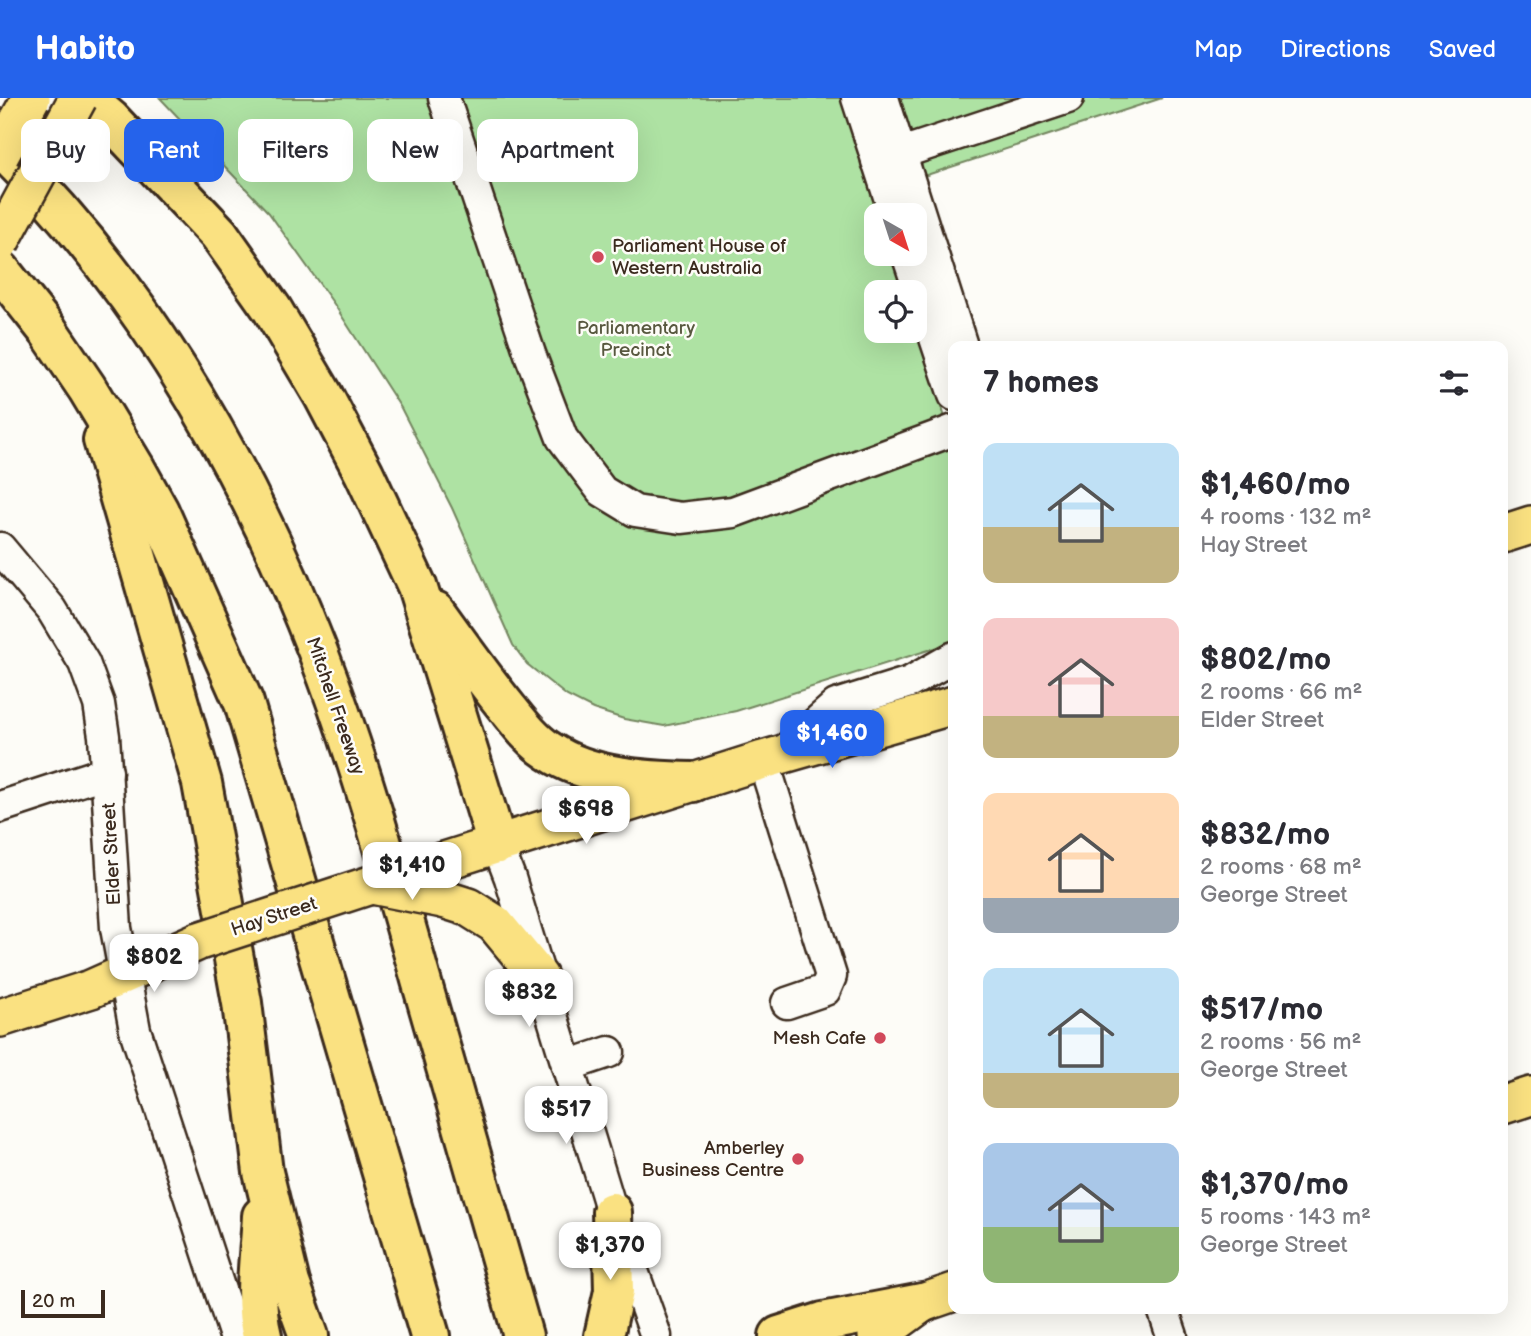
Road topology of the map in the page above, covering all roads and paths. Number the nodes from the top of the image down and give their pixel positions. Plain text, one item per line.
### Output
1 (31, 98) edge
2 (78, 98) edge
3 (85, 98) edge
4 (444, 98) edge
5 (857, 98) edge
6 (883, 98) edge
7 (1068, 98) edge
8 (0, 147) edge
9 (0, 155) edge
10 (889, 157) junction
11 (894, 203) edge
12 (0, 242) edge
13 (912, 266) edge
14 (0, 270) edge
15 (960, 341) edge
16 (948, 377) edge
17 (87, 388) junction
18 (948, 432) edge
19 (1531, 525) edge
20 (1508, 532) edge
21 (1, 550) edge
22 (417, 586) junction
23 (948, 660) edge
24 (948, 707) edge
25 (771, 758) junction
26 (107, 772) junction
27 (693, 782) junction
28 (0, 807) edge
29 (497, 844) junction
30 (371, 885) junction
31 (124, 975) junction
32 (539, 976) junction
33 (787, 1003) dead end
34 (0, 1018) edge
35 (609, 1052) dead end
36 (567, 1066) junction
37 (1531, 1096) edge
38 (1508, 1103) edge
39 (264, 1172) junction
40 (612, 1212) junction
41 (938, 1298) edge
42 (1165, 1314) edge
43 (235, 1336) edge
44 (262, 1336) edge
45 (309, 1336) edge
46 (430, 1336) edge
47 (523, 1336) edge
48 (604, 1336) edge
49 (656, 1336) edge
50 (779, 1336) edge
51 (877, 1336) edge
52 (1172, 1336) edge

1 - 9 main road, bridge
2 - 12 main road, bridge
3 - 22 highway
4 - 18 street
5 - 10 street
6 - 10 street
7 - 10 street
8 - 47 highway, Mitchell Freeway
10 - 11 street
10 - 15 street
13 - 16 street
14 - 17 highway
17 - 39 highway
17 - 46 highway
19 - 20 main road
21 - 26 street, Elder Street
22 - 27 highway
22 - 29 highway
23 - 25 street
24 - 25 main road, Hay Street
25 - 27 main road, Hay Street
25 - 33 street
26 - 28 street
26 - 31 street, Elder Street
27 - 29 main road, Hay Street
29 - 30 main road, Hay Street, bridge
29 - 32 street
30 - 31 main road, Hay Street, bridge
30 - 32 main road, bridge
31 - 34 main road, Hay Street
31 - 43 street, Elder Street
32 - 36 street
35 - 36 street
36 - 40 street
37 - 38 main road
39 - 44 highway
39 - 45 highway
40 - 48 highway
40 - 49 street
41 - 50 highway
41 - 51 main road
42 - 52 street

